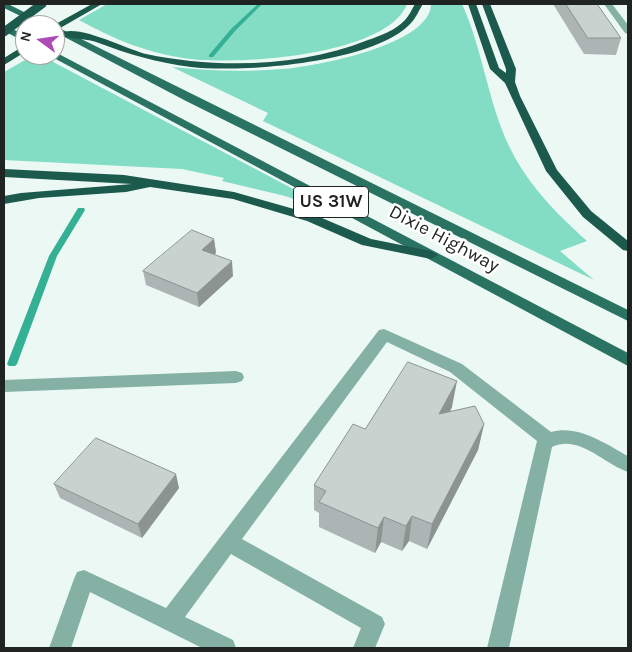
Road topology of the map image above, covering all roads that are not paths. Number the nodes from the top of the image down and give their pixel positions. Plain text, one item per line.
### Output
1 (42, 4) edge
2 (98, 4) edge
3 (419, 4) edge
4 (472, 4) edge
5 (486, 4) edge
6 (608, 4) edge
7 (4, 5) edge
8 (25, 15) edge
9 (65, 24) edge
10 (628, 31) edge
11 (4, 32) edge
12 (65, 32) edge
13 (65, 35) edge
14 (15, 55) edge
15 (65, 60) edge
16 (4, 62) edge
17 (510, 82) junction
18 (4, 173) edge
19 (156, 185) junction
20 (4, 200) edge
21 (628, 247) edge
22 (431, 255) junction
23 (628, 316) edge
24 (628, 360) edge
25 (236, 377) dead end
26 (4, 386) edge
27 (548, 440) junction
28 (628, 465) edge
29 (228, 542) junction
30 (169, 621) junction
31 (60, 648) edge
32 (225, 648) edge
33 (364, 648) edge
34 (498, 648) edge

1 - 11 highway, bridge
2 - 9 highway
3 - 12 highway
4 - 17 highway
5 - 17 highway
6 - 10 street
7 - 8 main road
13 - 23 main road, Dixie Highway / US 31W
14 - 16 highway
15 - 22 main road, Dixie Highway / US 31W
17 - 21 highway
18 - 19 highway
19 - 20 highway
19 - 22 highway
22 - 24 main road, Dixie Highway / US 31W
25 - 26 street
27 - 28 street
27 - 29 street
27 - 34 street
29 - 30 street
29 - 33 street
30 - 31 street
30 - 32 street

